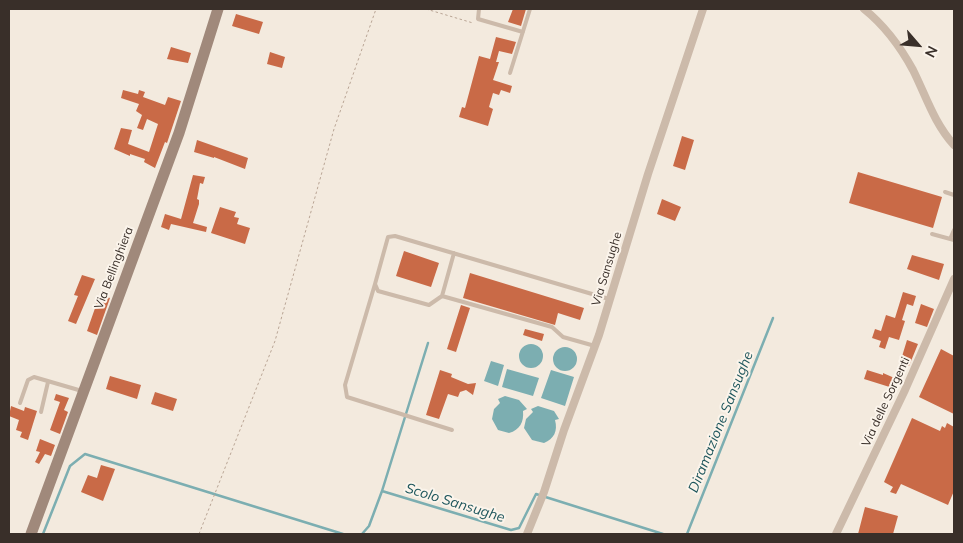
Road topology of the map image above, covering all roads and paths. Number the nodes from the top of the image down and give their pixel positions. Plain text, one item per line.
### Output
1 (218, 9) edge
2 (376, 9) edge
3 (426, 9) edge
4 (479, 9) edge
5 (530, 9) edge
6 (703, 9) edge
7 (864, 9) edge
8 (478, 19) junction
9 (523, 32) junction
10 (510, 73) dead end
11 (954, 145) edge
12 (946, 192) dead end
13 (954, 195) edge
14 (954, 230) edge
15 (932, 234) dead end
16 (952, 240) edge
17 (454, 253) junction
18 (954, 279) edge
19 (375, 284) junction
20 (442, 296) junction
21 (610, 299) junction
22 (595, 346) junction
23 (48, 382) junction
24 (82, 391) junction
25 (20, 403) dead end
26 (41, 412) dead end
27 (452, 430) dead end
28 (31, 534) edge
29 (199, 534) edge
30 (527, 534) edge
31 (836, 534) edge

1 - 24 street, Via Bellinghiera
2 - 29 path
3 - 8 path
4 - 8 lane
5 - 9 lane
6 - 21 street, Via Sansughe
7 - 11 street
8 - 9 lane
9 - 10 lane
12 - 13 lane
14 - 16 lane
15 - 16 lane
17 - 19 lane
17 - 20 lane
17 - 21 lane
18 - 31 street, Via delle Sorgenti
19 - 20 lane
19 - 27 lane
20 - 22 lane
21 - 22 street, Via Sansughe
22 - 30 street, Via Sansughe
23 - 24 lane
23 - 25 lane
23 - 26 lane
24 - 28 street, Via Bellinghiera

